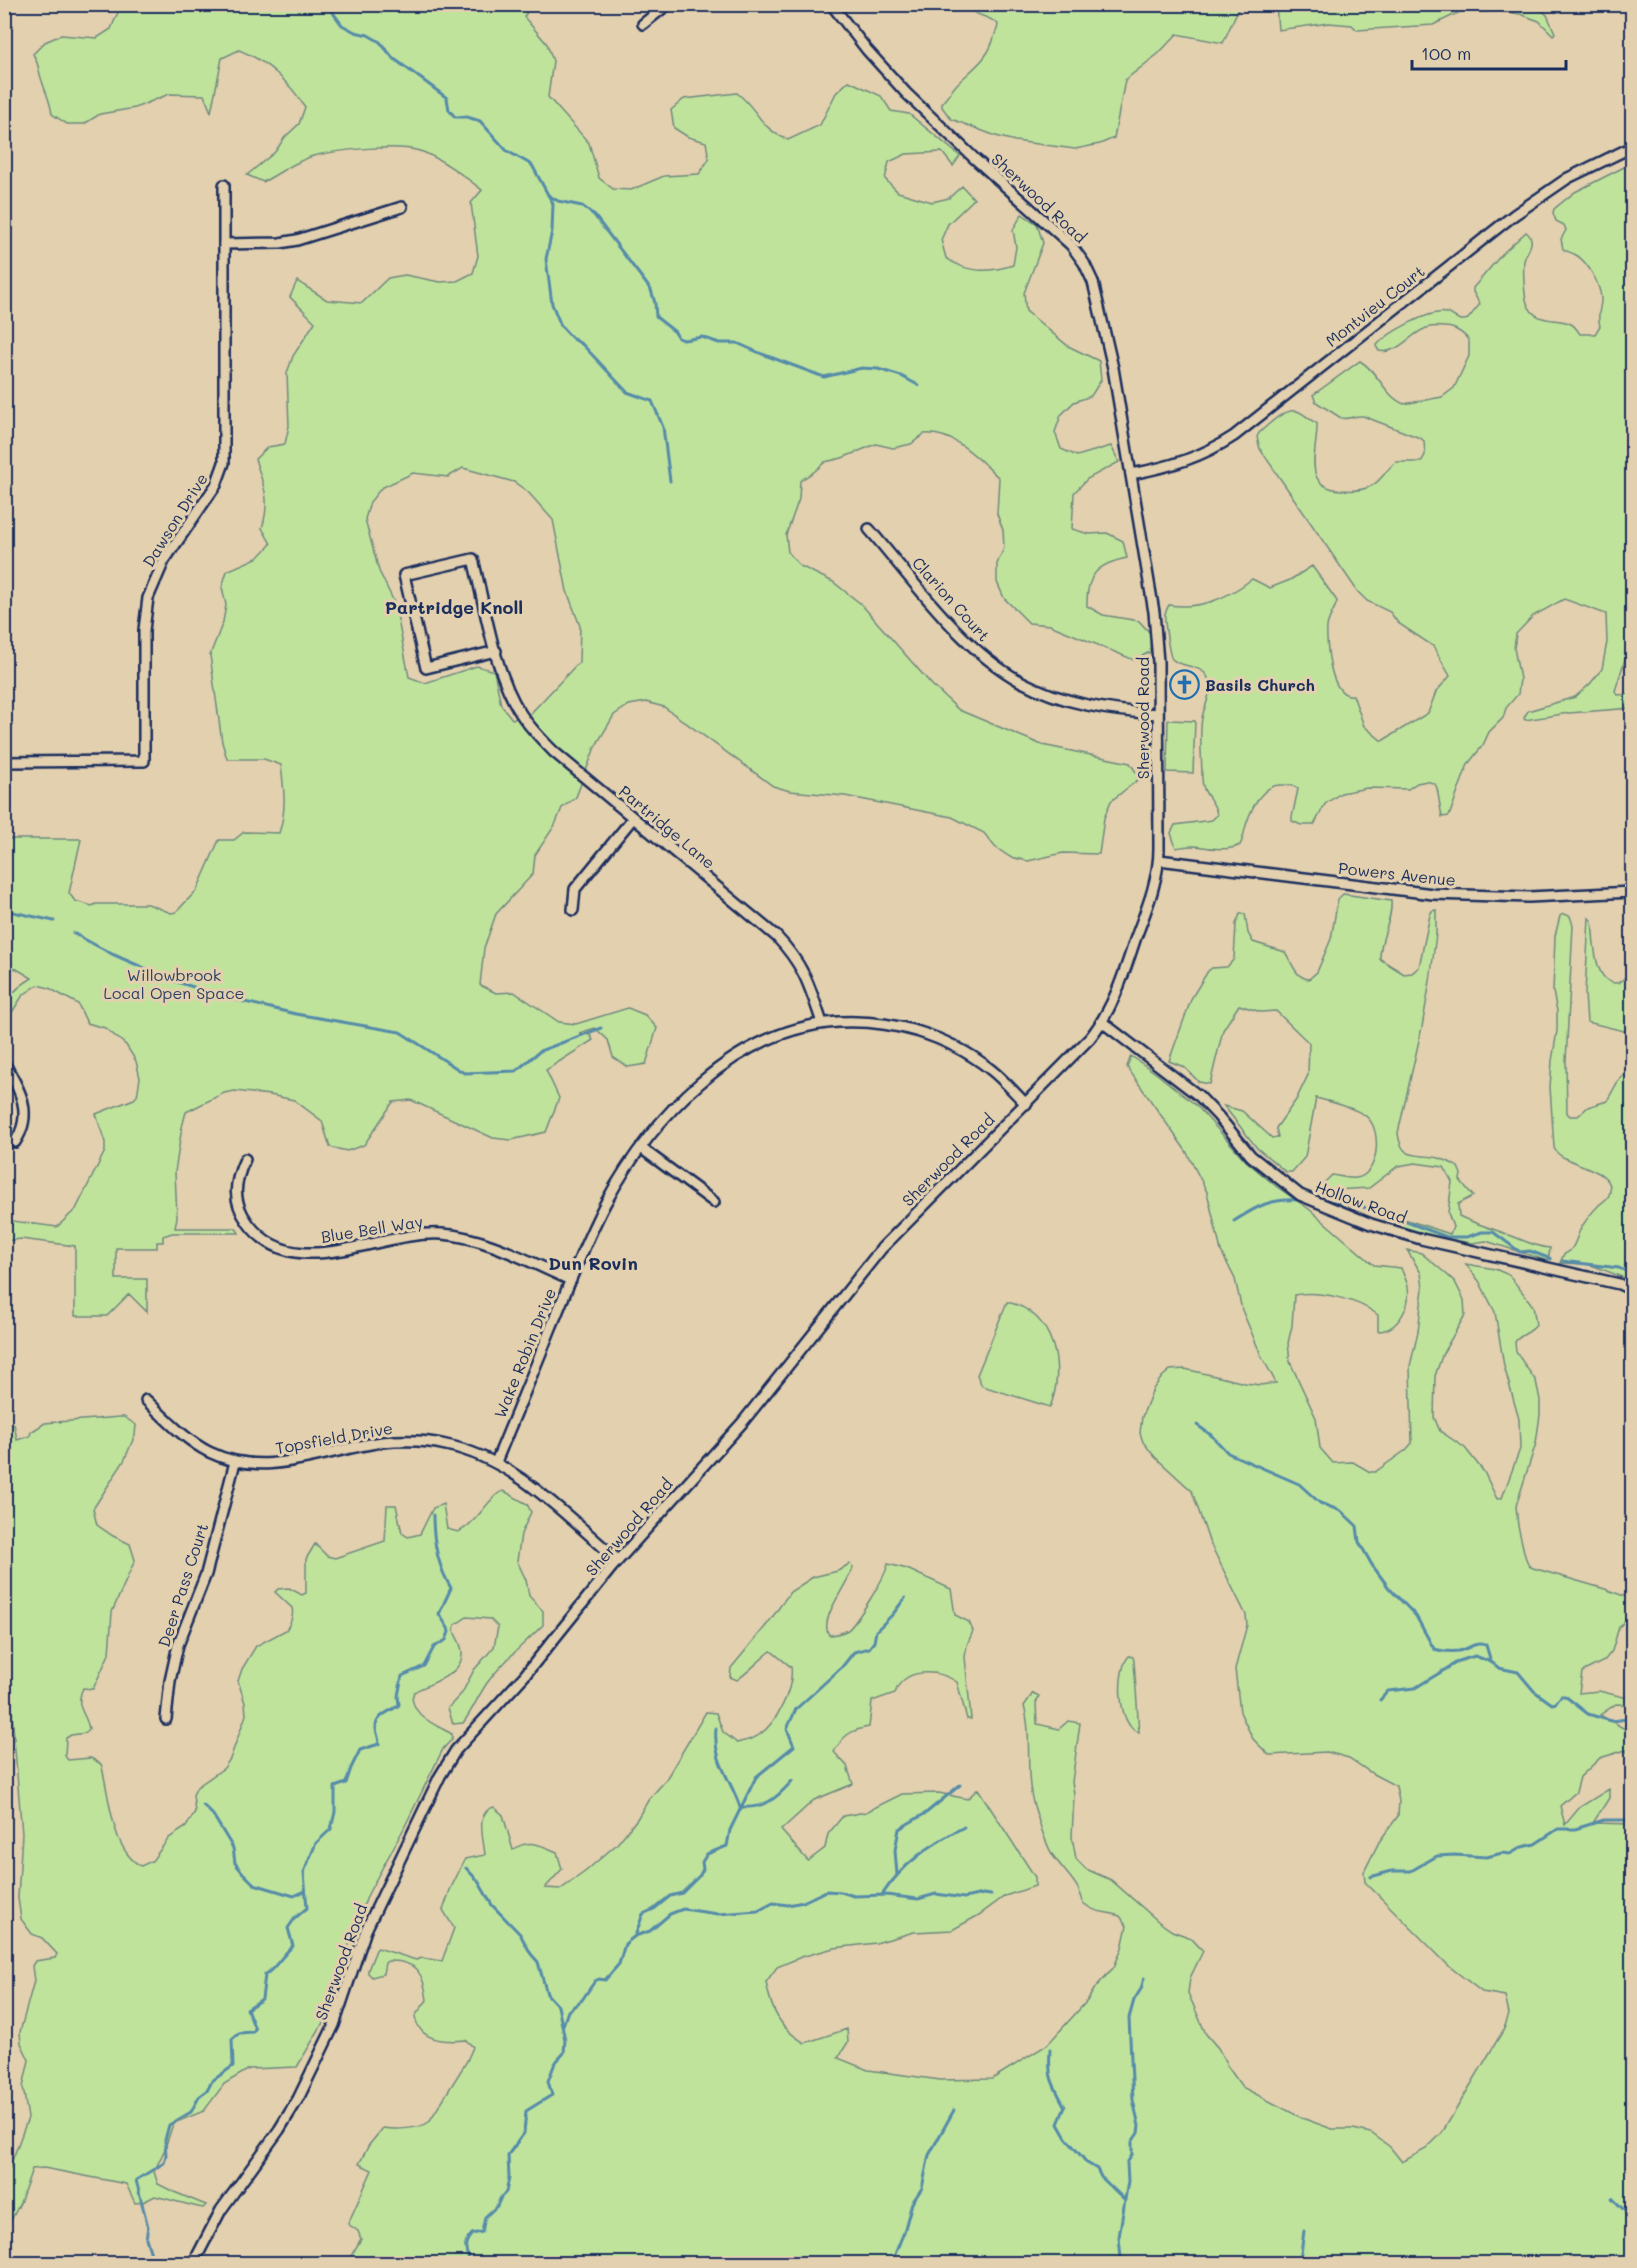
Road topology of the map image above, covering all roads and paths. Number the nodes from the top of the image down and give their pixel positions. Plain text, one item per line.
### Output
1 (668, 4) edge
2 (831, 4) edge
3 (643, 24) dead end
4 (1632, 147) edge
5 (224, 185) dead end
6 (402, 207) dead end
7 (224, 244) junction
8 (1131, 474) junction
9 (869, 529) dead end
10 (496, 651) junction
11 (1158, 714) junction
12 (4, 762) edge
13 (633, 818) junction
14 (1159, 860) junction
15 (1632, 892) edge
16 (573, 910) dead end
17 (1102, 1022) junction
18 (822, 1023) junction
19 (4, 1063) edge
20 (1026, 1104) junction
21 (15, 1142) dead end
22 (641, 1148) junction
23 (245, 1159) dead end
24 (714, 1202) dead end
25 (571, 1280) junction
26 (1632, 1290) edge
27 (146, 1400) dead end
28 (235, 1462) junction
29 (496, 1462) junction
30 (618, 1560) junction
31 (166, 1719) dead end
32 (193, 2264) edge

1 - 3 street
2 - 8 street, Sherwood Road
4 - 8 street, Montvieu Court
5 - 7 street, Dawson Drive
6 - 7 street
7 - 12 street, Dawson Drive
8 - 11 street, Sherwood Road
9 - 11 street, Clarion Court
10 - 10 street, Partridge Lane
10 - 13 street, Partridge Lane
11 - 14 street, Sherwood Road
13 - 16 street
13 - 18 street, Partridge Lane
14 - 15 street, Powers Avenue
14 - 17 street, Sherwood Road
17 - 20 street, Sherwood Road
17 - 26 street, Hollow Road
18 - 20 street, Wake Robin Drive
18 - 22 street, Wake Robin Drive
19 - 21 street
20 - 30 street, Sherwood Road
22 - 24 street
22 - 25 street, Wake Robin Drive
23 - 25 street, Blue Bell Way
25 - 29 street, Wake Robin Drive
27 - 28 street, Topsfield Drive
28 - 29 street, Topsfield Drive
28 - 31 street, Deer Pass Court
29 - 30 street, Topsfield Drive
30 - 32 street, Sherwood Road

